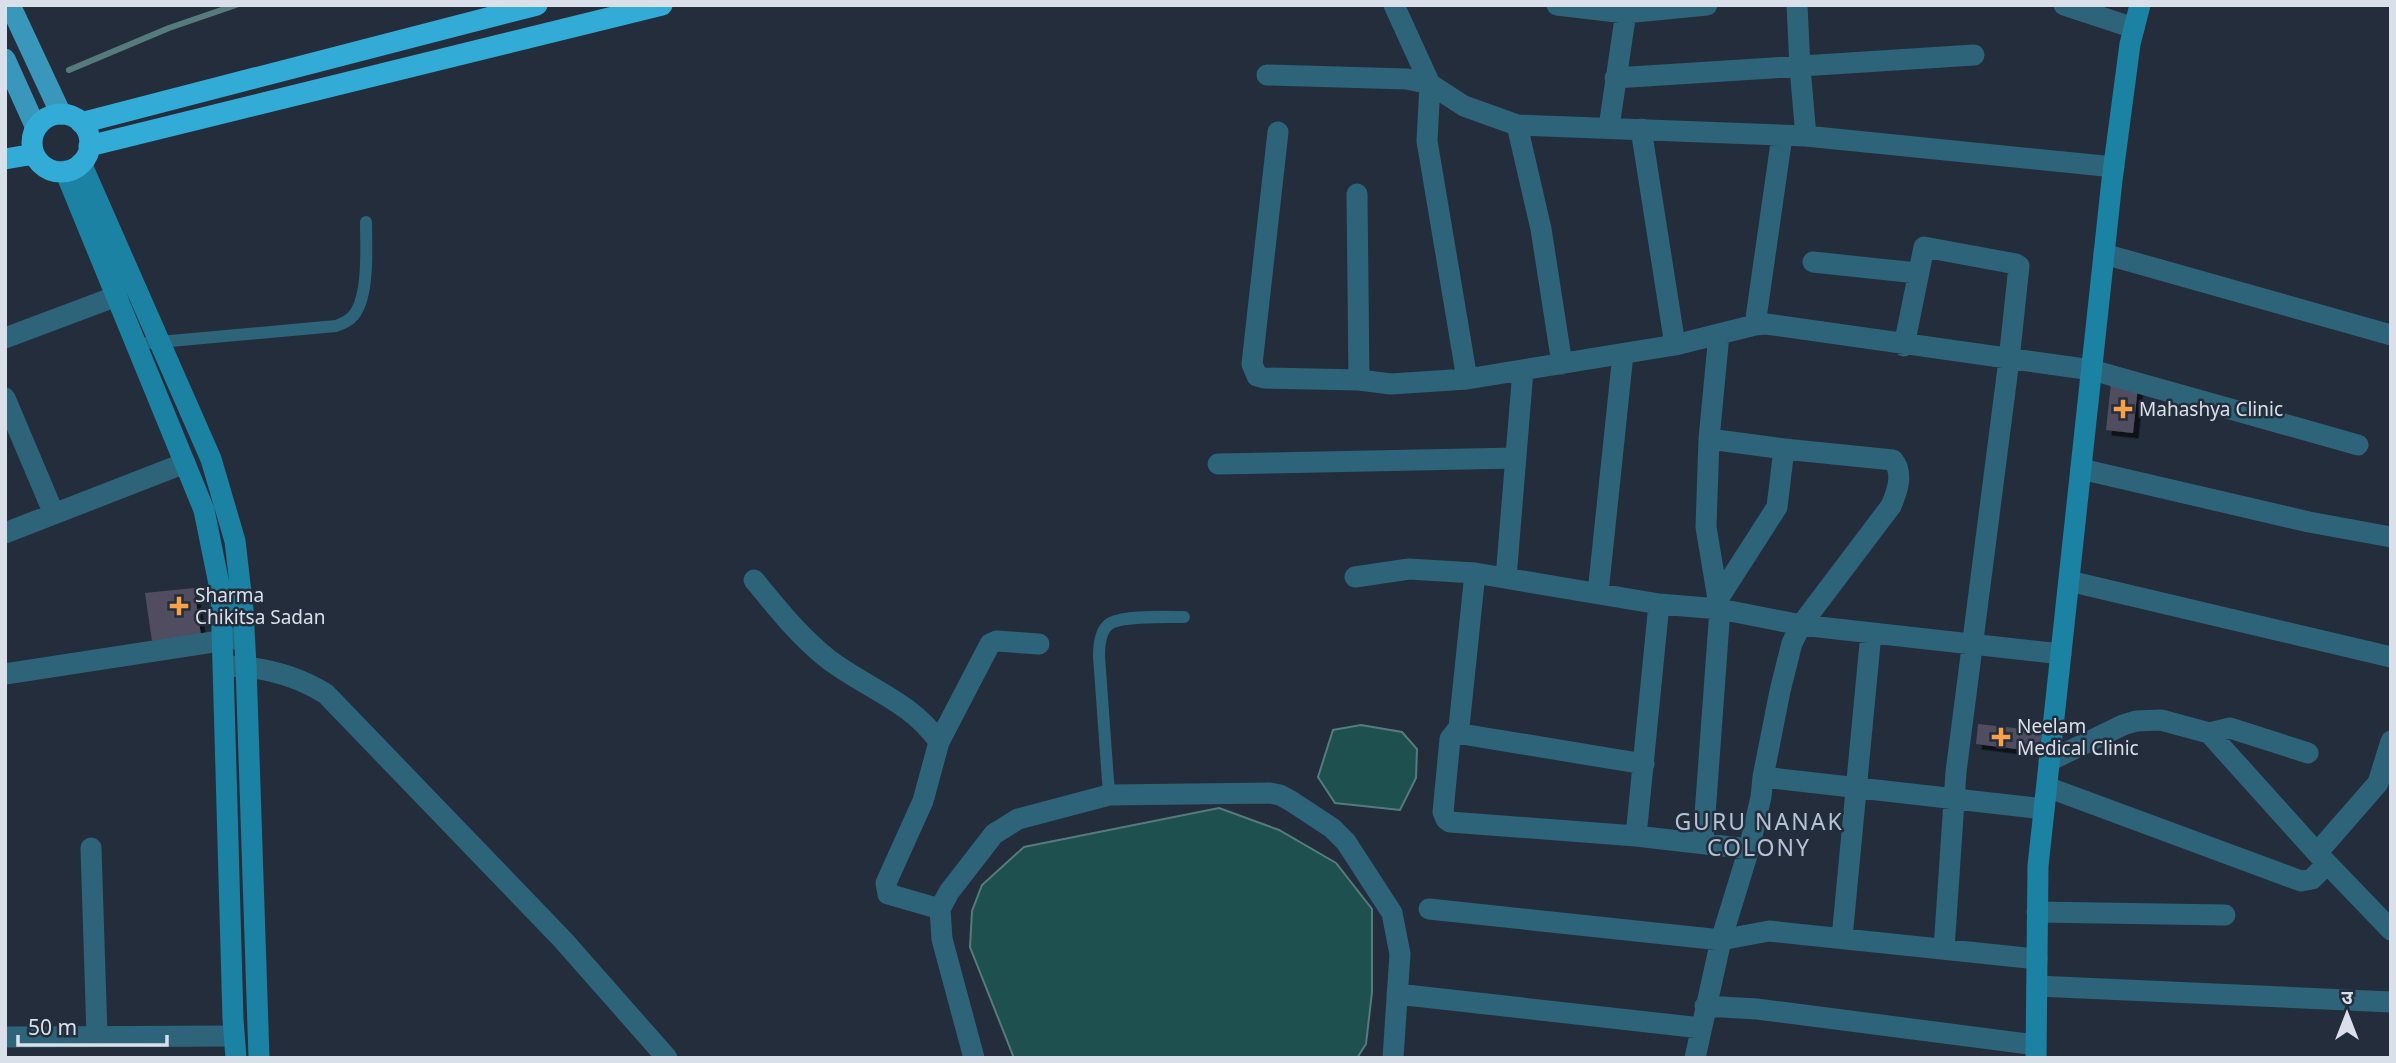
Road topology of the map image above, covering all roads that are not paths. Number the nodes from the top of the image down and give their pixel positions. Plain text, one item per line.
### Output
1 (10, 5) edge
2 (537, 5) edge
3 (662, 5) edge
4 (1394, 5) edge
5 (1557, 5) edge
6 (1707, 5) edge
7 (1797, 5) edge
8 (2064, 5) edge
9 (2140, 5) edge
10 (1626, 9) edge
11 (2134, 28) junction
12 (1973, 55) dead end
13 (5, 59) edge
14 (1800, 68) junction
15 (1266, 75) dead end
16 (1615, 78) junction
17 (1430, 84) junction
18 (61, 114) junction
19 (81, 123) junction
20 (1517, 125) junction
21 (1609, 127) junction
22 (36, 128) junction
23 (1641, 129) junction
24 (1278, 132) dead end
25 (1783, 136) junction
26 (1806, 136) junction
27 (34, 154) junction
28 (5, 159) edge
29 (79, 160) junction
30 (2114, 167) junction
31 (1357, 194) dead end
32 (366, 222) dead end
33 (2104, 254) junction
34 (1813, 262) dead end
35 (1917, 273) junction
36 (117, 296) junction
37 (1755, 325) junction
38 (1719, 334) junction
39 (2391, 335) edge
40 (5, 338) edge
41 (159, 341) junction
42 (137, 344) junction
43 (1675, 345) junction
44 (1904, 346) junction
45 (1623, 354) junction
46 (2009, 359) junction
47 (1562, 364) junction
48 (1523, 370) junction
49 (2092, 370) junction
50 (1467, 379) junction
51 (1359, 380) junction
52 (5, 398) edge
53 (1709, 439) junction
54 (2358, 445) dead end
55 (1784, 449) junction
56 (1516, 458) junction
57 (185, 463) junction
58 (1218, 464) dead end
59 (2081, 469) junction
60 (54, 514) junction
61 (5, 533) edge
62 (2391, 537) edge
63 (1475, 573) junction
64 (1355, 577) dead end
65 (1506, 578) junction
66 (754, 580) dead end
67 (2069, 581) junction
68 (1598, 593) junction
69 (1659, 604) junction
70 (1719, 604) junction
71 (1184, 617) dead end
72 (1801, 625) junction
73 (1871, 633) junction
74 (244, 637) junction
75 (222, 641) junction
76 (1039, 644) dead end
77 (1972, 644) junction
78 (2061, 654) junction
79 (2391, 657) edge
80 (223, 665) junction
81 (246, 666) junction
82 (5, 674) edge
83 (1455, 733) junction
84 (2209, 733) junction
85 (2391, 741) edge
86 (939, 742) junction
87 (2308, 753) dead end
88 (2049, 761) junction
89 (1644, 764) junction
90 (1763, 777) junction
91 (2384, 785) edge
92 (1856, 787) junction
93 (2046, 787) junction
94 (1109, 795) junction
95 (1953, 798) junction
96 (2044, 808) junction
97 (1636, 836) junction
98 (1703, 842) junction
99 (91, 848) dead end
100 (1749, 849) junction
101 (2322, 858) junction
102 (940, 909) junction
103 (1429, 909) dead end
104 (2037, 912) junction
105 (2225, 915) dead end
106 (2391, 930) edge
107 (1842, 938) junction
108 (1721, 940) junction
109 (1944, 949) junction
110 (2037, 960) junction
111 (2037, 986) junction
112 (1397, 993) junction
113 (2391, 1002) edge
114 (1705, 1006) junction
115 (1701, 1028) junction
116 (97, 1036) junction
117 (234, 1036) junction
118 (5, 1037) edge
119 (2036, 1051) edge
120 (236, 1058) edge
121 (259, 1058) edge
122 (667, 1058) edge
123 (974, 1058) edge
124 (1393, 1058) edge
125 (1695, 1058) edge

1 - 18 main road
2 - 19 highway
3 - 29 highway
4 - 17 street
5 - 10 street
6 - 10 street
7 - 14 street
8 - 11 street
9 - 11 main road
10 - 16 street
11 - 30 main road
12 - 14 street
13 - 22 main road
14 - 16 street
14 - 26 street
15 - 17 street
16 - 21 street
17 - 20 street
17 - 50 street
18 - 19 highway
18 - 22 highway
19 - 29 highway
20 - 21 street
20 - 47 street
21 - 23 street
22 - 27 highway
23 - 25 street
23 - 43 street
24 - 51 street
25 - 26 street
25 - 37 street
26 - 30 street
27 - 28 highway
27 - 29 highway
29 - 36 main road
29 - 41 main road
30 - 33 main road
31 - 51 street
32 - 41 lane
33 - 39 street
33 - 49 main road
34 - 35 street
35 - 44 street
35 - 46 street
36 - 40 street
36 - 42 main road
37 - 38 street
37 - 44 street
38 - 43 street
38 - 53 street
41 - 42 lane
41 - 74 main road
42 - 57 main road
43 - 45 street
44 - 46 street
45 - 47 street
45 - 68 street
46 - 49 street
46 - 77 street
47 - 48 street
48 - 50 street
48 - 56 street
49 - 54 street
49 - 59 main road
50 - 51 street
52 - 60 street
53 - 55 street
53 - 70 street
55 - 70 street
55 - 72 street
56 - 58 street
56 - 65 street
57 - 60 street
57 - 75 main road
59 - 62 street
59 - 67 main road
60 - 61 street
63 - 64 street
63 - 65 street
63 - 83 street
65 - 68 street
66 - 86 street
67 - 78 main road
67 - 79 street
68 - 69 street
69 - 70 street
69 - 89 street
70 - 72 street
70 - 98 street
71 - 94 lane
72 - 73 street
72 - 90 street
73 - 77 street
73 - 92 street
74 - 75 street
74 - 81 main road
75 - 80 main road
75 - 82 street
76 - 86 street
77 - 78 street
77 - 95 street
78 - 88 main road
80 - 81 street
80 - 117 main road
81 - 121 main road
81 - 122 street
83 - 89 street
83 - 97 street
84 - 87 street
84 - 88 street
84 - 101 street
85 - 91 street
86 - 102 street
88 - 93 main road
89 - 97 street
90 - 92 street
90 - 100 street
91 - 101 street
92 - 95 street
92 - 107 street
93 - 96 main road
93 - 101 street
94 - 102 street
94 - 112 street
95 - 96 street
95 - 109 street
96 - 104 main road
97 - 98 street
98 - 100 street
99 - 116 street
100 - 108 street
101 - 106 street
102 - 123 street
103 - 108 street
104 - 105 street
104 - 110 main road
107 - 108 street
107 - 109 street
108 - 114 street
109 - 110 street
110 - 111 main road
111 - 113 street
111 - 119 main road
112 - 115 street
112 - 124 street
114 - 115 street
114 - 119 street
115 - 125 street
116 - 117 street
116 - 118 street
117 - 120 main road

